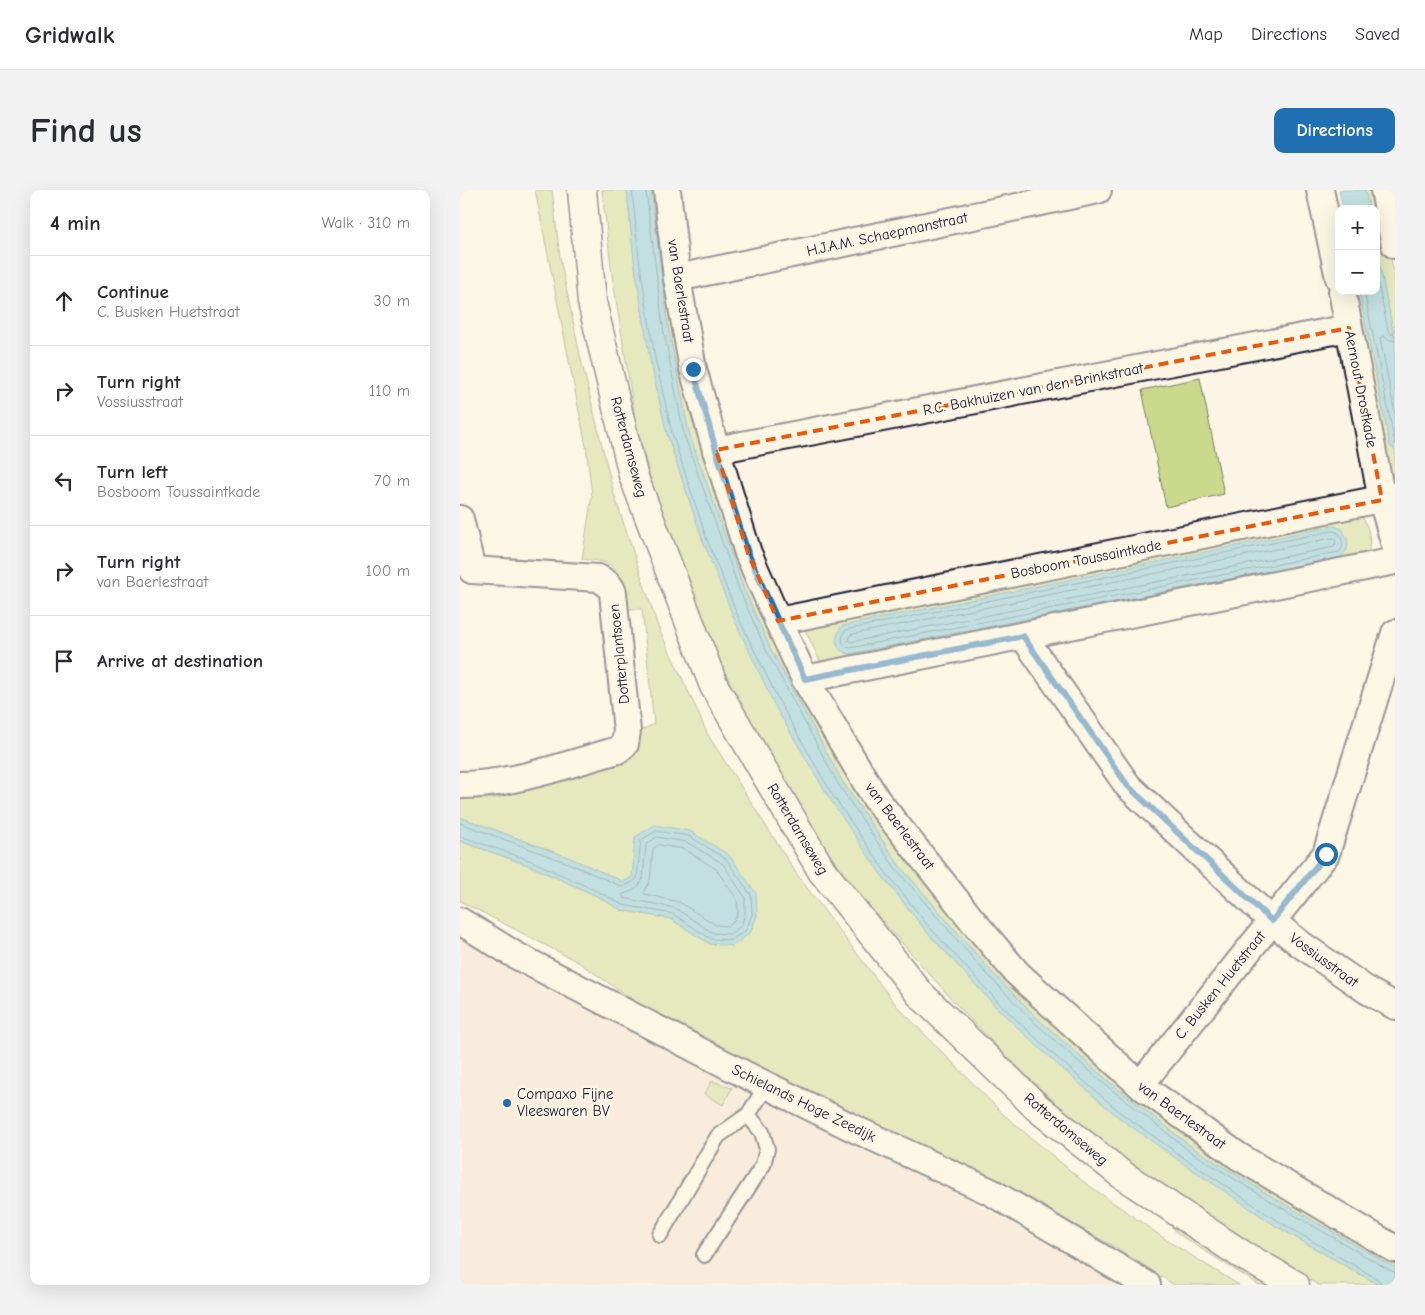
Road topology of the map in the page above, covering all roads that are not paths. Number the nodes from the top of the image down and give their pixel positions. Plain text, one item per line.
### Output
1 (582, 190) edge
2 (666, 190) edge
3 (1098, 190) edge
4 (1320, 190) edge
5 (1389, 203) edge
6 (1395, 245) edge
7 (1335, 259) edge
8 (677, 278) junction
9 (1343, 295) edge
10 (1349, 328) junction
11 (716, 450) junction
12 (1388, 498) edge
13 (460, 519) edge
14 (1395, 545) edge
15 (1395, 561) edge
16 (466, 574) edge
17 (778, 621) junction
18 (1395, 634) edge
19 (1023, 636) junction
20 (805, 679) junction
21 (460, 785) edge
22 (460, 921) edge
23 (1272, 921) junction
24 (1395, 1006) edge
25 (767, 1085) junction
26 (1140, 1085) junction
27 (748, 1115) junction
28 (660, 1235) dead end
29 (1395, 1249) edge
30 (704, 1255) dead end
31 (1147, 1285) edge
32 (1295, 1285) edge

1 - 32 main road, Rotterdamseweg
2 - 8 street, van Baerlestraat
3 - 8 street, H.J.A.M. Schaepmanstraat
4 - 7 street
5 - 6 street
8 - 11 street, van Baerlestraat
9 - 10 street, Aernout Drostkade
10 - 11 street, R.C. Bakhuizen van den Brinkstraat
10 - 12 street, Aernout Drostkade
11 - 17 street, van Baerlestraat
12 - 14 street, Aernout Drostkade
12 - 17 street, Bosboom Toussaintkade
13 - 16 street, Dotterplantsoen
15 - 19 street
16 - 21 street, Dotterplantsoen
17 - 20 street, van Baerlestraat
18 - 23 street, C. Busken Huetstraat
19 - 20 street
19 - 23 street, Vossiusstraat
20 - 26 street, van Baerlestraat
22 - 25 street, Schielands Hoge Zeedijk
23 - 24 street, Vossiusstraat
23 - 26 street, C. Busken Huetstraat
25 - 27 lane
25 - 31 street, Schielands Hoge Zeedijk
26 - 29 street, van Baerlestraat
27 - 28 lane
27 - 30 lane

